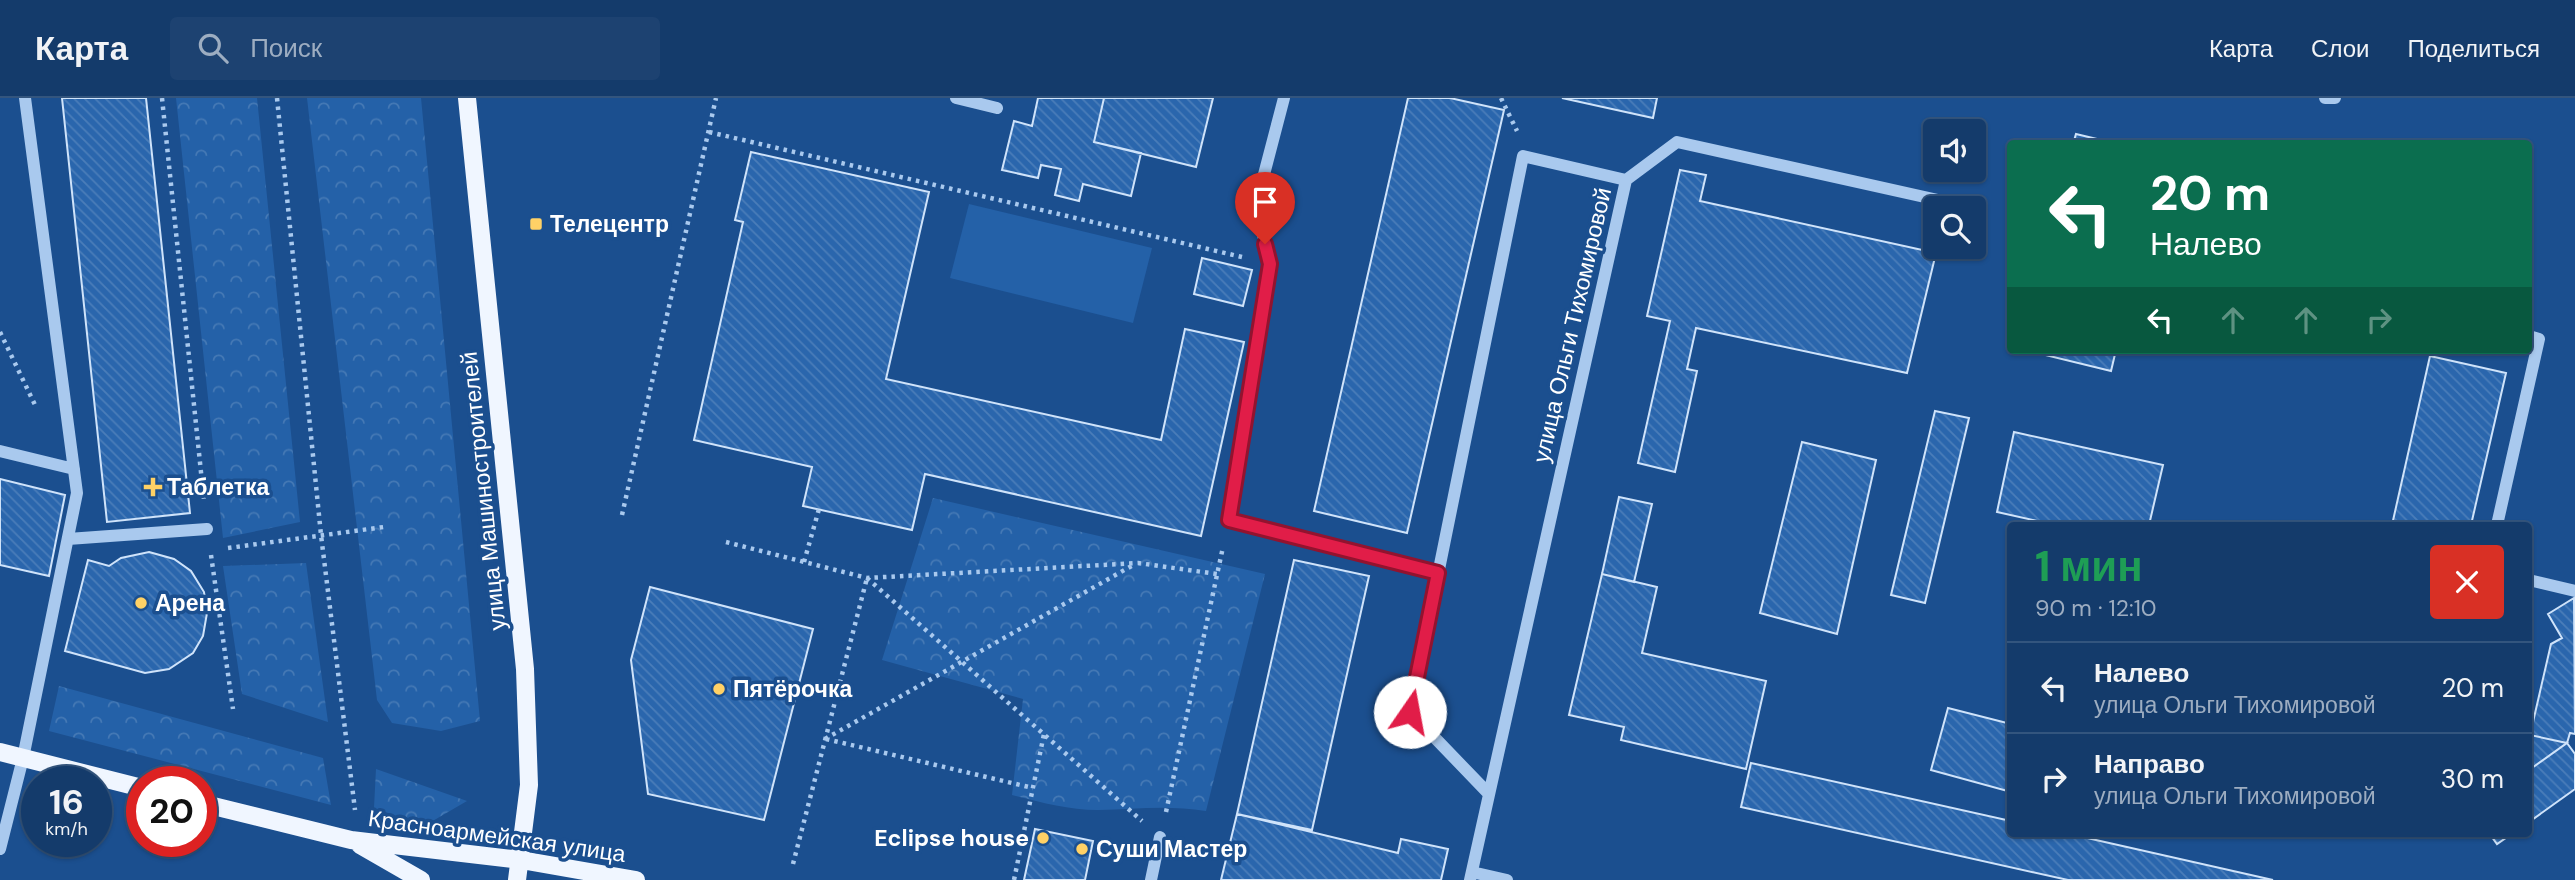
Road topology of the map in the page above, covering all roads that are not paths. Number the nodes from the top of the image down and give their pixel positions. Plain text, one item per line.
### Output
1 (25, 98) edge
2 (467, 98) edge
3 (956, 98) edge
4 (1284, 98) edge
5 (2325, 98) edge
6 (2335, 98) edge
7 (997, 108) dead end
8 (1626, 180) junction
9 (1923, 197) edge
10 (2532, 337) edge
11 (0, 451) edge
12 (74, 469) junction
13 (2498, 522) edge
14 (207, 529) road end
15 (68, 539) junction
16 (1438, 573) junction
17 (2532, 581) edge
18 (2575, 591) edge
19 (0, 752) edge
20 (23, 758) junction
21 (126, 784) edge
22 (1489, 794) junction
23 (217, 807) edge
24 (1160, 837) road end
25 (351, 840) junction
26 (0, 849) edge
27 (521, 860) junction
28 (1471, 876) edge
29 (421, 880) edge
30 (517, 880) edge
31 (636, 880) edge
32 (1151, 880) edge
33 (1507, 880) edge

1 - 12 lane
2 - 27 main road, улица Машиностроителей
3 - 7 lane
4 - 16 lane
5 - 6 lane
8 - 9 lane
8 - 16 lane, улица Ольги Тихомировой
8 - 22 lane, улица Ольги Тихомировой
10 - 13 lane
11 - 12 lane
12 - 15 lane
14 - 15 lane
15 - 20 lane
16 - 22 lane
17 - 18 lane
19 - 20 main road
20 - 21 main road
20 - 26 lane
22 - 28 lane, улица Ольги Тихомировой
23 - 25 main road, Красноармейская улица
24 - 32 lane
25 - 27 main road, Красноармейская улица
25 - 29 main road, Красноармейская улица
27 - 30 main road, улица Машиностроителей
27 - 31 main road, Красноармейская улица
28 - 33 lane

